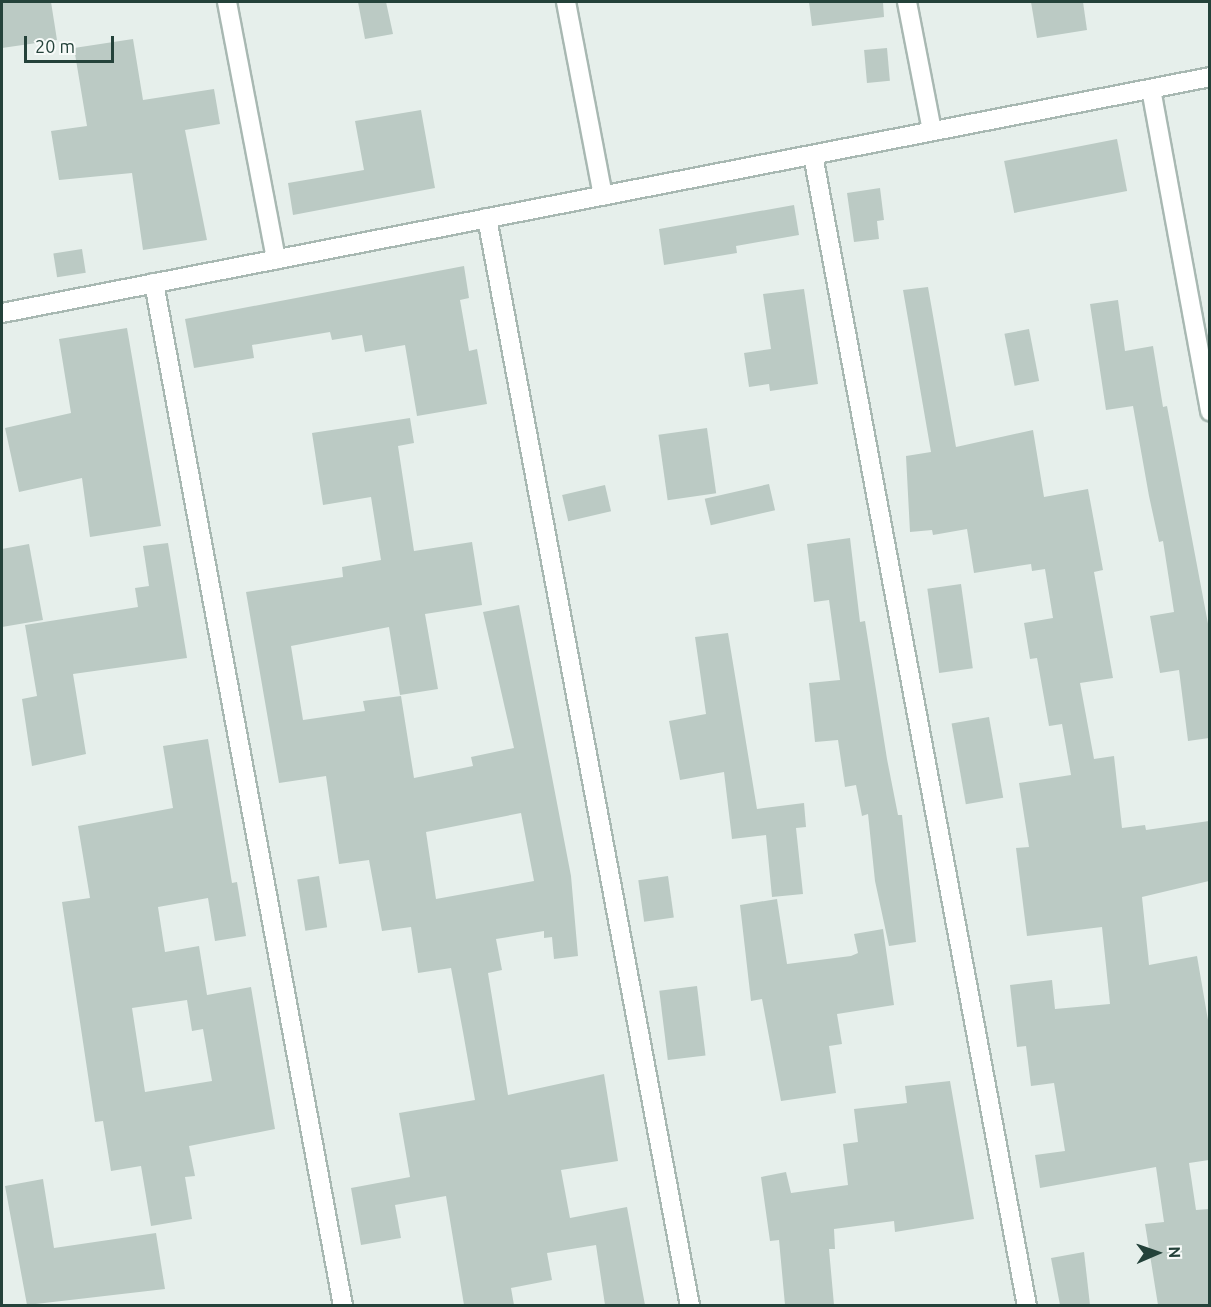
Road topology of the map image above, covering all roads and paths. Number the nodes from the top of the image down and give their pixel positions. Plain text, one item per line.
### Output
1 (227, 2) edge
2 (567, 2) edge
3 (907, 2) edge
4 (1209, 77) edge
5 (1151, 89) junction
6 (932, 131) junction
7 (813, 155) junction
8 (603, 196) junction
9 (487, 218) junction
10 (276, 259) junction
11 (154, 283) junction
12 (2, 313) edge
13 (1209, 412) edge
14 (343, 1305) edge
15 (690, 1305) edge
16 (1028, 1305) edge

1 - 10 street
2 - 8 street
3 - 6 street
4 - 5 street
5 - 6 street
5 - 13 street
6 - 7 street
7 - 8 street
7 - 16 street
8 - 9 street
9 - 10 street
9 - 15 street
10 - 11 street
11 - 12 street
11 - 14 street

